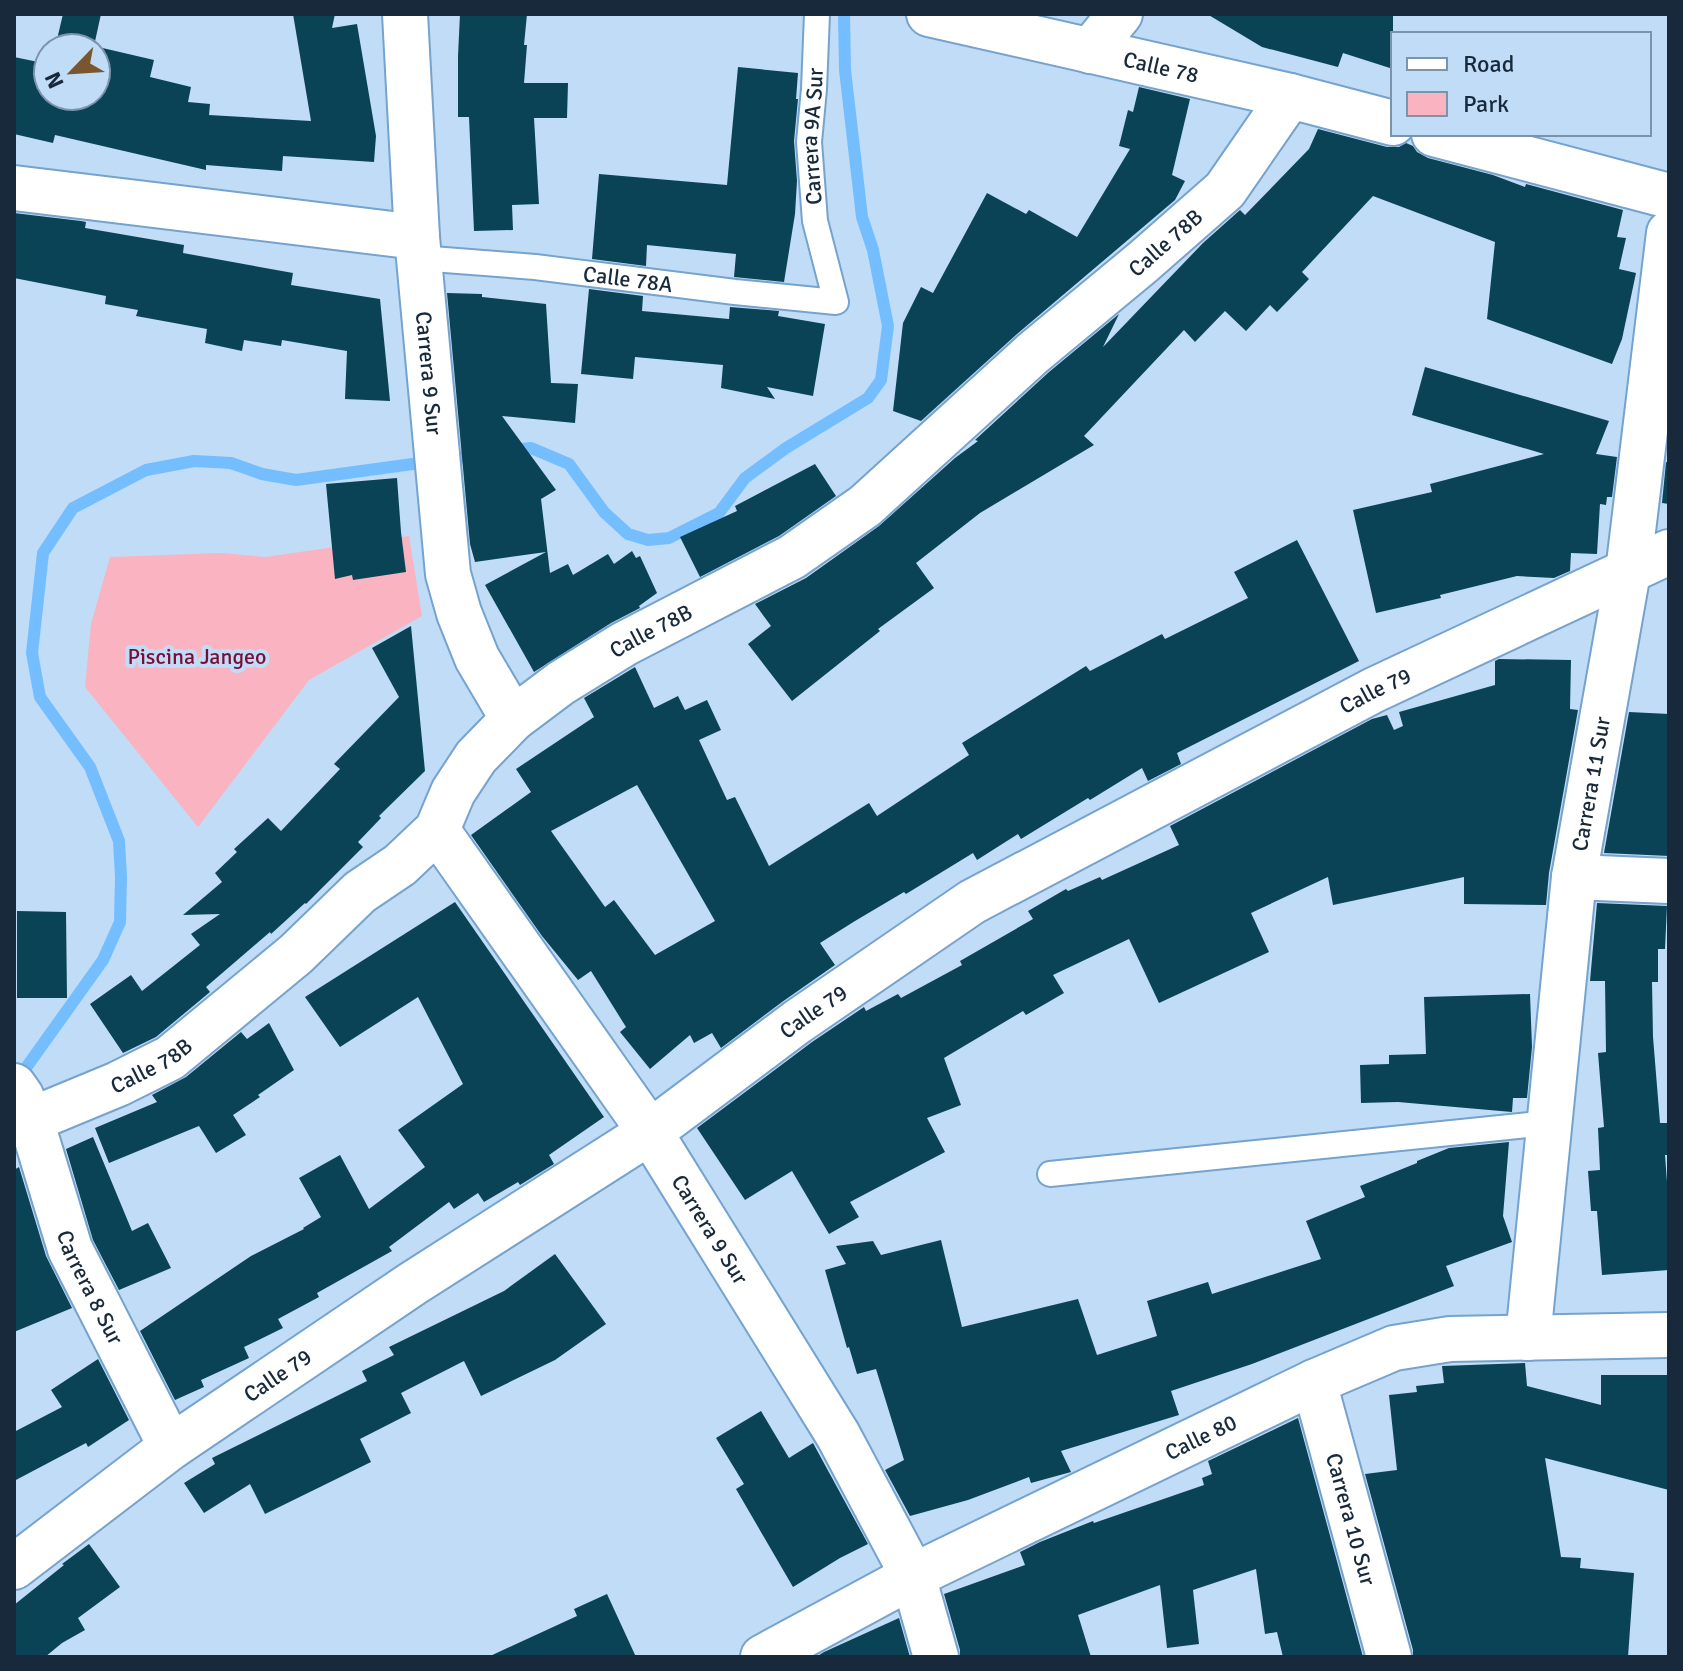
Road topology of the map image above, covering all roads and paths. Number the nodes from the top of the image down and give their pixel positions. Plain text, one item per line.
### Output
1 (405, 14) edge
2 (817, 14) edge
3 (929, 14) edge
4 (1120, 14) edge
5 (1090, 51) junction
6 (1290, 96) junction
7 (1391, 122) edge
8 (1442, 136) edge
9 (14, 188) edge
10 (1669, 196) edge
11 (1669, 233) edge
12 (418, 247) junction
13 (836, 302) joint
14 (1669, 552) edge
15 (1628, 572) junction
16 (513, 719) junction
17 (437, 830) junction
18 (1574, 877) junction
19 (1669, 881) edge
20 (22, 1100) edge
21 (1548, 1123) junction
22 (650, 1132) junction
23 (1050, 1174) dead end
24 (1669, 1335) edge
25 (1528, 1338) junction
26 (1314, 1382) junction
27 (171, 1447) junction
28 (14, 1567) edge
29 (913, 1576) junction
30 (763, 1657) edge
31 (936, 1657) edge
32 (1389, 1657) edge

1 - 12 street, Carrera 9 Sur
2 - 13 lane, Carrera 9A Sur
3 - 5 street, Calle 78
4 - 5 street
5 - 6 street, Calle 78
6 - 7 street, Calle 78
6 - 16 street, Calle 78B
8 - 10 street
9 - 12 street, Calle 78A
11 - 15 street, Carrera 11 Sur
12 - 13 lane, Calle 78A
12 - 16 street, Carrera 9 Sur
14 - 15 street, Calle 79
15 - 18 street, Carrera 11 Sur
15 - 22 street, Calle 79
16 - 17 street, Calle 78B
17 - 20 street, Calle 78B
17 - 22 street, Carrera 9 Sur
18 - 19 street
18 - 21 street, Carrera 11 Sur
20 - 27 street, Carrera 8 Sur
21 - 23 lane
21 - 25 street, Carrera 11 Sur
22 - 27 street, Calle 79
22 - 29 street, Carrera 9 Sur
24 - 25 street, Calle 80
25 - 26 street, Calle 80
26 - 29 street, Calle 80
26 - 32 street, Carrera 10 Sur
27 - 28 street, Calle 79
29 - 30 street, Calle 80
29 - 31 street, Carrera 9 Sur

